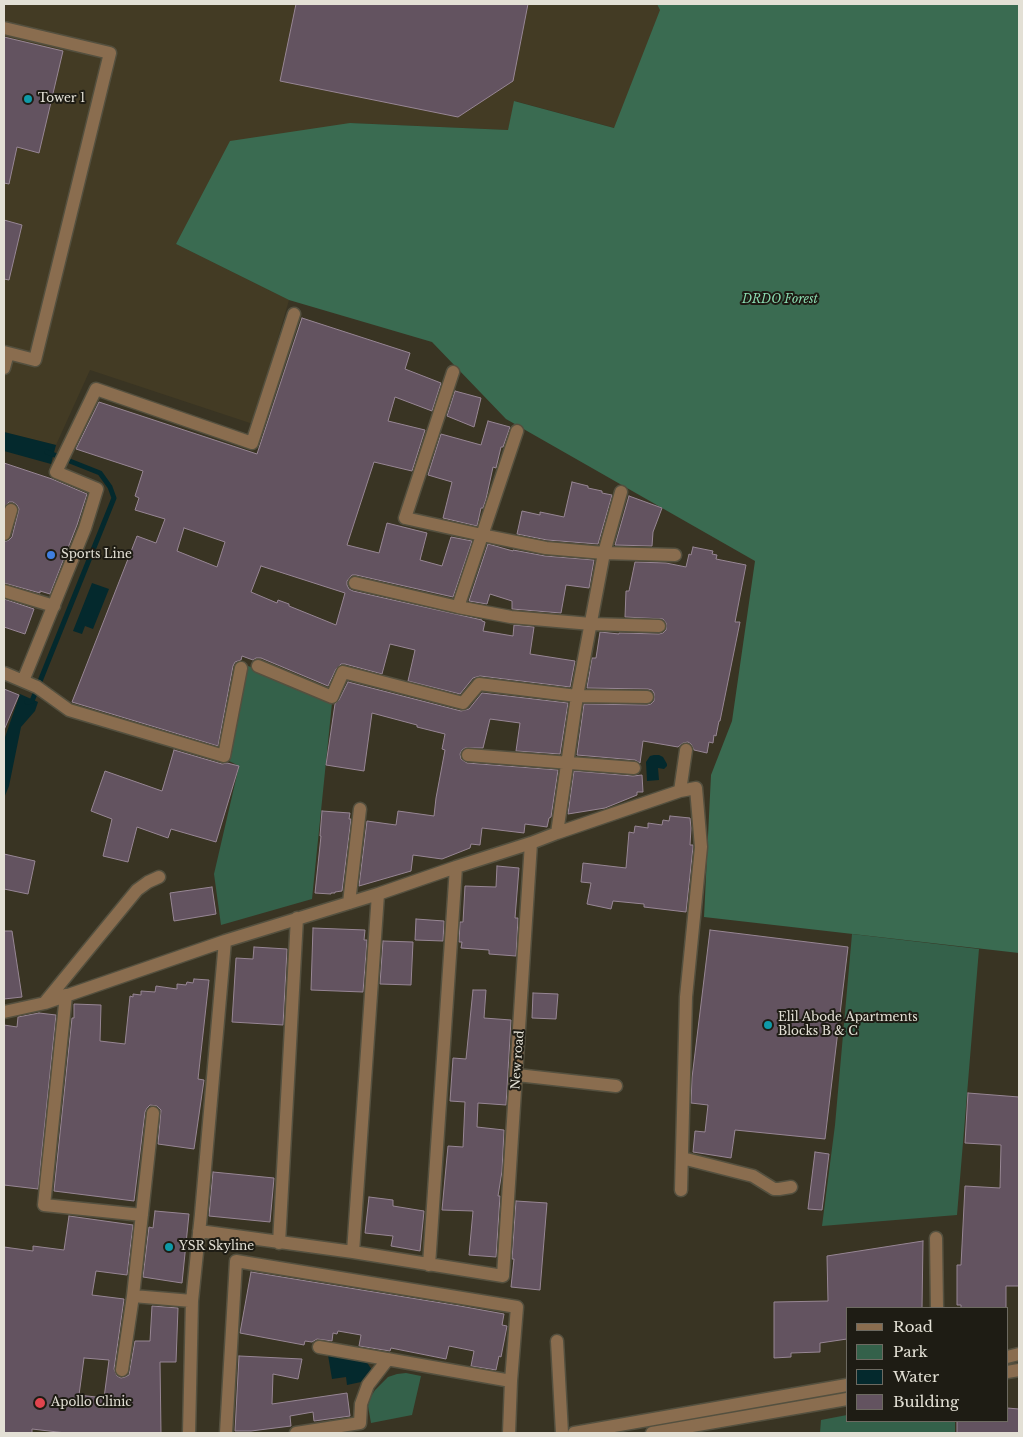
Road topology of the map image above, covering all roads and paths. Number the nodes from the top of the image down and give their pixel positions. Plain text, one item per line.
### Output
1 (4, 28) edge
2 (294, 314) dead end
3 (6, 353) edge
4 (4, 368) edge
5 (453, 372) dead end
6 (517, 431) dead end
7 (621, 492) dead end
8 (11, 510) dead end
9 (4, 534) edge
10 (482, 535) junction
11 (604, 553) junction
12 (675, 555) dead end
13 (355, 583) dead end
14 (4, 590) edge
15 (54, 606) junction
16 (458, 607) junction
17 (591, 624) junction
18 (659, 626) dead end
19 (258, 666) dead end
20 (241, 668) dead end
21 (4, 673) edge
22 (23, 681) junction
23 (577, 696) junction
24 (647, 697) dead end
25 (686, 750) dead end
26 (468, 755) dead end
27 (568, 763) junction
28 (634, 768) dead end
29 (680, 792) junction
30 (360, 809) dead end
31 (557, 833) junction
32 (531, 843) junction
33 (456, 867) junction
34 (160, 877) dead end
35 (378, 894) junction
36 (349, 903) junction
37 (297, 918) junction
38 (225, 941) junction
39 (66, 995) junction
40 (45, 1003) junction
41 (4, 1012) edge
42 (517, 1075) junction
43 (616, 1086) dead end
44 (153, 1113) dead end
45 (682, 1158) junction
46 (791, 1187) dead end
47 (681, 1190) dead end
48 (142, 1215) junction
49 (199, 1231) junction
50 (936, 1238) dead end
51 (279, 1243) junction
52 (353, 1252) junction
53 (429, 1265) junction
54 (133, 1296) junction
55 (192, 1301) junction
56 (937, 1307) edge
57 (557, 1341) dead end
58 (319, 1347) dead end
59 (388, 1359) junction
60 (122, 1370) dead end
61 (512, 1382) junction
62 (846, 1386) edge
63 (846, 1399) edge
64 (189, 1433) edge
65 (226, 1433) edge
66 (296, 1433) edge
67 (509, 1433) edge
68 (562, 1433) edge
69 (574, 1433) edge
70 (652, 1433) edge

1 - 3 street
2 - 15 street
3 - 4 street
5 - 10 street
6 - 10 street
7 - 11 street
8 - 9 street
10 - 11 street
10 - 16 street
11 - 12 street
11 - 17 street
13 - 16 street
14 - 15 street
15 - 22 street
16 - 17 street
17 - 18 street
17 - 23 street
19 - 23 street
20 - 22 street
21 - 22 street
23 - 24 street
23 - 27 street
25 - 29 street
26 - 27 street
27 - 28 street
27 - 31 street
29 - 31 street
29 - 45 street
30 - 36 street
31 - 32 street
32 - 33 street
32 - 42 street, New road
33 - 35 street
33 - 53 street
34 - 40 street
35 - 36 street
35 - 52 street
36 - 37 street
37 - 38 street
37 - 51 street
38 - 39 street
38 - 49 street
39 - 40 street
39 - 48 street
40 - 41 street
42 - 43 street
42 - 53 street, New road
44 - 48 street
45 - 46 street
45 - 47 street
48 - 54 street
49 - 51 street
49 - 55 street
50 - 56 street
51 - 52 street
52 - 53 street
54 - 55 street
54 - 60 street
55 - 64 street
57 - 68 street
58 - 59 street
59 - 61 street
59 - 66 street
61 - 65 street
61 - 67 street
62 - 69 street
63 - 70 street

